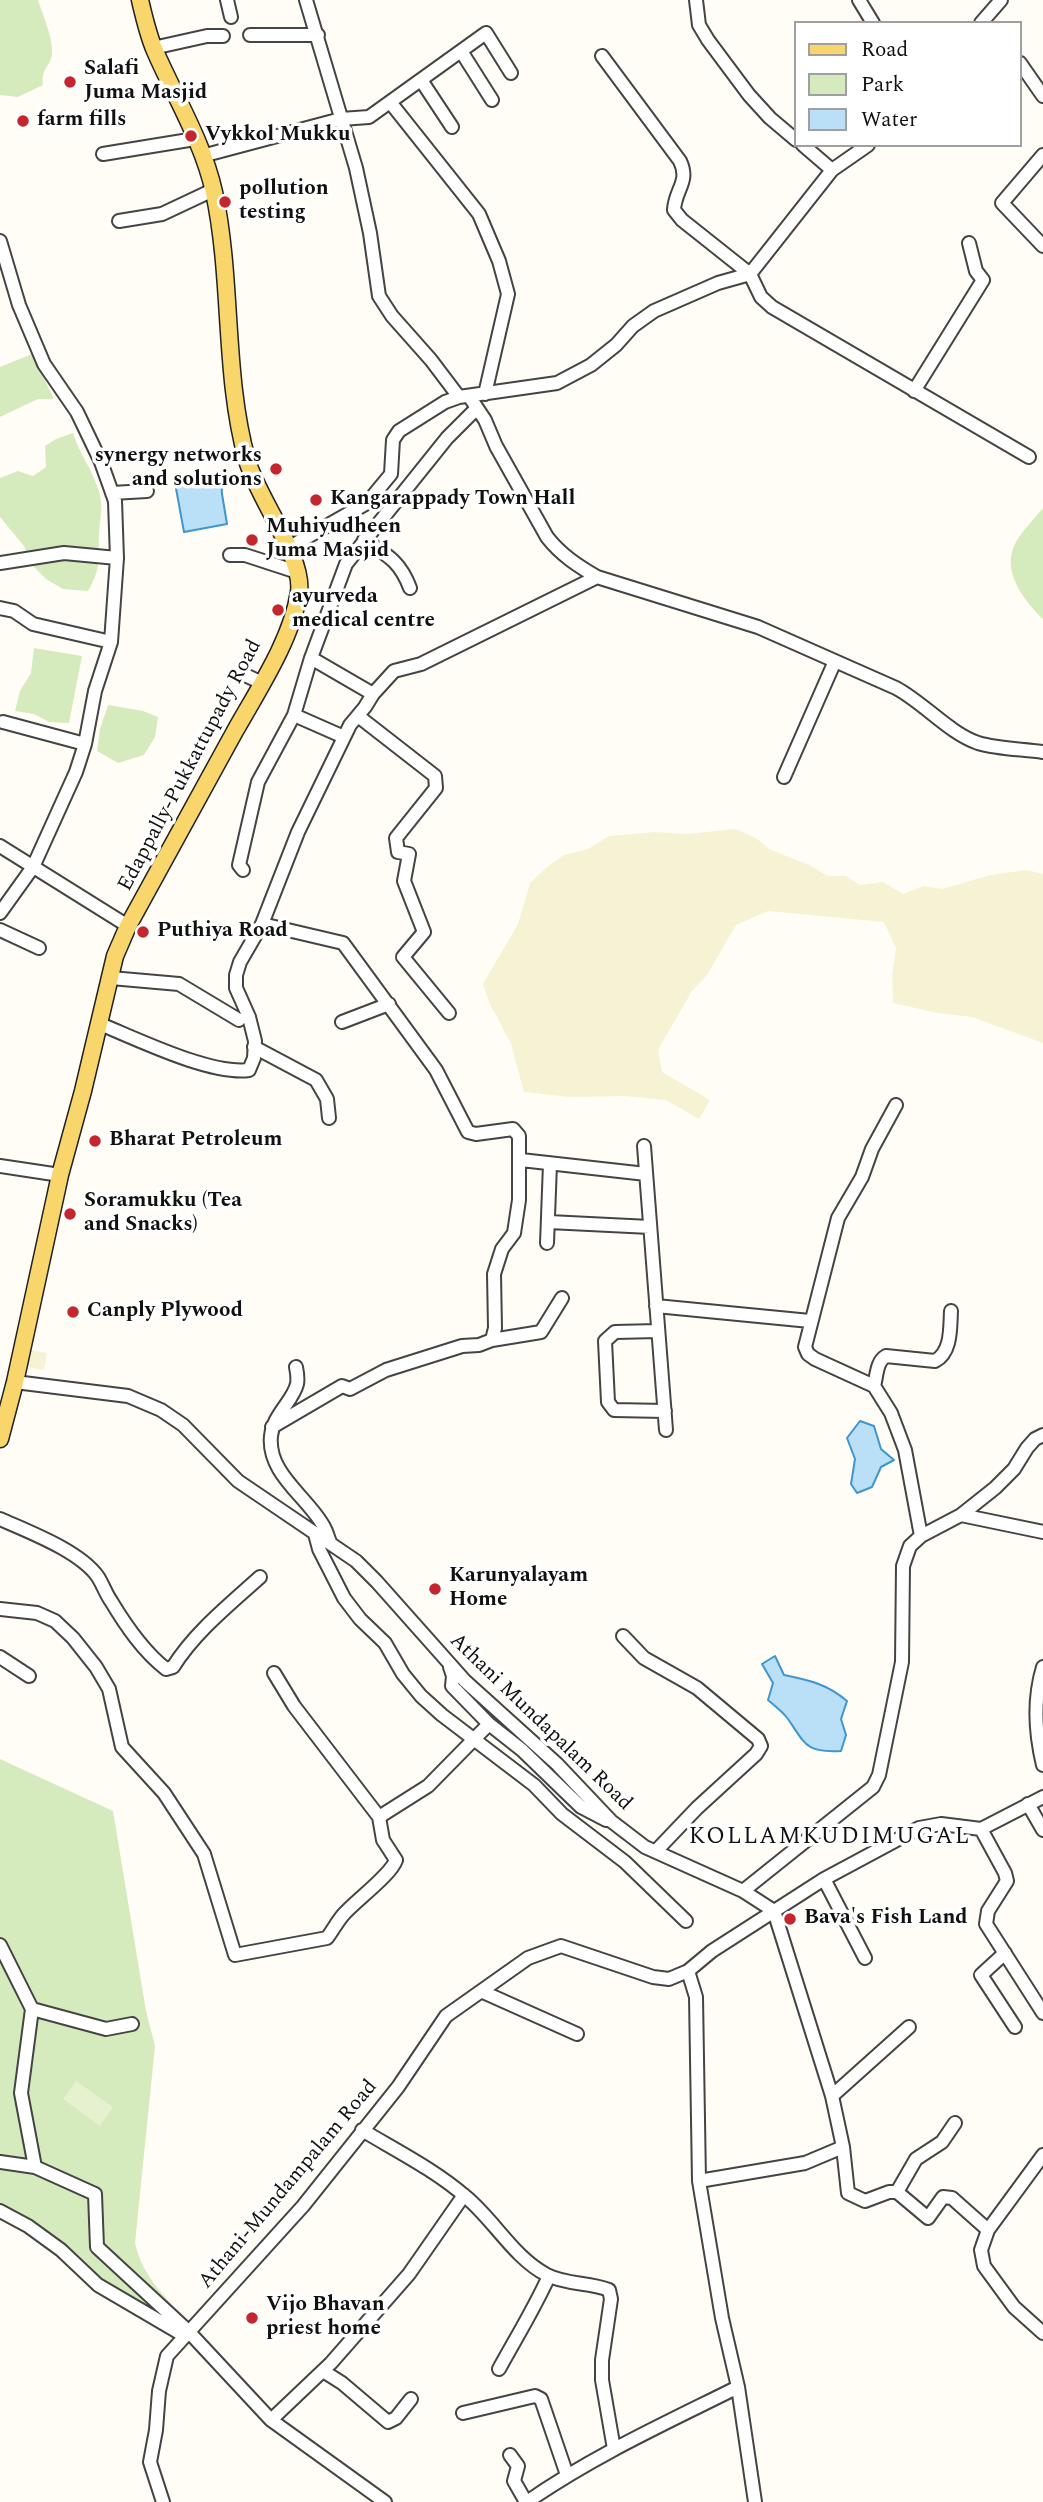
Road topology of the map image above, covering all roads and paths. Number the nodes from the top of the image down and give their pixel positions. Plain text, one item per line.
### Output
1 (140, 0) edge
2 (227, 0) edge
3 (306, 0) edge
4 (696, 0) edge
5 (859, 0) edge
6 (1000, 0) edge
7 (231, 17) dead end
8 (872, 21) edge
9 (987, 21) edge
10 (250, 34) dead end
11 (318, 35) junction
12 (223, 36) dead end
13 (153, 47) junction
14 (461, 51) junction
15 (602, 56) dead end
16 (1022, 66) edge
17 (511, 73) dead end
18 (421, 80) junction
19 (1043, 96) edge
20 (492, 100) dead end
21 (390, 102) junction
22 (341, 119) junction
23 (452, 127) dead end
24 (794, 138) edge
25 (195, 139) junction
26 (805, 147) edge
27 (865, 147) edge
28 (103, 154) dead end
29 (1043, 155) edge
30 (202, 156) junction
31 (832, 170) junction
32 (213, 190) junction
33 (119, 221) dead end
34 (0, 241) edge
35 (969, 243) dead end
36 (1043, 246) edge
37 (750, 274) junction
38 (914, 391) junction
39 (485, 394) junction
40 (464, 397) junction
41 (477, 408) junction
42 (1029, 457) dead end
43 (147, 491) dead end
44 (112, 493) junction
45 (364, 540) junction
46 (288, 548) junction
47 (230, 555) dead end
48 (117, 558) junction
49 (0, 563) edge
50 (297, 572) junction
51 (597, 577) junction
52 (410, 588) dead end
53 (0, 608) edge
54 (111, 642) junction
55 (311, 658) junction
56 (835, 661) junction
57 (243, 674) dead end
58 (262, 683) junction
59 (373, 694) junction
60 (295, 715) junction
61 (358, 716) junction
62 (3, 722) dead end
63 (344, 737) junction
64 (85, 744) junction
65 (1043, 751) edge
66 (785, 777) dead end
67 (0, 846) edge
68 (33, 867) junction
69 (243, 870) dead end
70 (0, 913) edge
71 (262, 925) junction
72 (128, 926) junction
73 (0, 930) edge
74 (39, 948) dead end
75 (111, 978) junction
76 (389, 1004) junction
77 (449, 1013) dead end
78 (239, 1020) dead end
79 (342, 1022) dead end
80 (100, 1024) junction
81 (254, 1048) junction
82 (895, 1105) dead end
83 (329, 1118) dead end
84 (644, 1146) dead end
85 (521, 1160) junction
86 (550, 1164) junction
87 (0, 1166) edge
88 (646, 1174) junction
89 (60, 1175) junction
90 (549, 1222) junction
91 (650, 1227) junction
92 (547, 1243) dead end
93 (562, 1298) dead end
94 (656, 1306) junction
95 (951, 1311) dead end
96 (810, 1321) junction
97 (658, 1331) junction
98 (492, 1340) junction
99 (296, 1367) dead end
100 (15, 1382) junction
101 (874, 1387) junction
102 (665, 1410) junction
103 (272, 1427) junction
104 (666, 1430) dead end
105 (1043, 1435) edge
106 (0, 1439) edge
107 (961, 1515) junction
108 (0, 1519) edge
109 (1043, 1532) edge
110 (314, 1534) junction
111 (921, 1536) junction
112 (330, 1542) junction
113 (260, 1577) dead end
114 (0, 1609) edge
115 (623, 1636) dead end
116 (0, 1657) edge
117 (450, 1666) junction
118 (1043, 1667) edge
119 (274, 1673) dead end
120 (29, 1676) dead end
121 (489, 1724) junction
122 (474, 1738) junction
123 (1043, 1765) edge
124 (1043, 1797) edge
125 (1028, 1804) junction
126 (379, 1817) junction
127 (611, 1821) junction
128 (981, 1829) junction
129 (1043, 1830) edge
130 (656, 1851) junction
131 (824, 1879) junction
132 (743, 1891) junction
133 (774, 1911) junction
134 (686, 1921) dead end
135 (0, 1945) edge
136 (1004, 1952) junction
137 (865, 1958) dead end
138 (688, 1971) junction
139 (482, 1992) junction
140 (32, 2009) junction
141 (1043, 2013) edge
142 (132, 2025) dead end
143 (909, 2027) dead end
144 (1015, 2027) dead end
145 (577, 2034) dead end
146 (832, 2096) junction
147 (955, 2123) dead end
148 (362, 2130) junction
149 (843, 2147) junction
150 (1043, 2155) edge
151 (0, 2162) edge
152 (35, 2168) junction
153 (699, 2181) junction
154 (897, 2192) junction
155 (464, 2195) junction
156 (0, 2211) edge
157 (988, 2230) junction
158 (549, 2276) junction
159 (1043, 2333) edge
160 (187, 2334) junction
161 (499, 2369) dead end
162 (323, 2371) junction
163 (738, 2387) junction
164 (411, 2399) dead end
165 (463, 2413) dead end
166 (271, 2420) junction
167 (614, 2449) junction
168 (510, 2455) dead end
169 (567, 2475) junction
170 (163, 2502) edge
171 (385, 2502) edge
172 (526, 2502) edge
173 (755, 2502) edge

1 - 13 main road, Edappally-Pukkattupady Road
2 - 7 street
3 - 11 street
4 - 24 street
5 - 8 street
6 - 9 street
10 - 11 street
11 - 22 street
12 - 13 street
13 - 25 main road, Edappally-Pukkattupady Road
14 - 17 street
14 - 18 street
14 - 20 street
15 - 37 street
16 - 19 street
18 - 21 street
18 - 23 street
21 - 22 street
21 - 39 street
22 - 30 street
22 - 40 street
25 - 28 street
25 - 30 main road, Edappally-Pukkattupady Road
26 - 31 street
27 - 31 street
29 - 36 street
30 - 32 main road, Edappally-Pukkattupady Road
31 - 37 street
32 - 33 street
32 - 46 main road, Edappally-Pukkattupady Road
34 - 44 street
35 - 38 street
37 - 38 street
37 - 39 street
38 - 42 street
39 - 40 street
40 - 41 street
40 - 46 street
41 - 45 street
41 - 51 street
43 - 44 street
44 - 48 street
45 - 52 street
45 - 55 street
46 - 50 main road, Edappally-Pukkattupady Road
47 - 50 street
48 - 49 street
48 - 54 street
50 - 58 main road, Edappally-Pukkattupady Road
51 - 56 street
51 - 59 street
53 - 54 street
54 - 64 street
55 - 59 street
55 - 60 street
56 - 65 street
56 - 66 street
57 - 58 street
58 - 72 main road, Edappally-Pukkattupady Road
59 - 61 street
60 - 63 street
60 - 69 street
61 - 63 street
61 - 77 street
62 - 64 street
63 - 71 street
64 - 68 street
67 - 68 street
68 - 70 street
68 - 72 street
71 - 76 street
71 - 81 street
72 - 75 main road, Edappally-Pukkattupady Road
73 - 74 street
75 - 78 street
75 - 80 main road, Edappally-Pukkattupady Road
76 - 79 street
76 - 85 street
80 - 81 street
80 - 89 main road, Edappally-Pukkattupady Road
81 - 83 street
82 - 96 street
84 - 88 street
85 - 86 street
85 - 98 street
86 - 88 street
86 - 90 street
87 - 89 street
88 - 91 street
89 - 100 main road, Edappally-Pukkattupady Road
90 - 91 street
90 - 92 street
91 - 94 street
93 - 98 street
94 - 96 street
94 - 97 street
95 - 101 street
96 - 101 street
97 - 102 street
97 - 102 street
98 - 103 street
99 - 103 street
100 - 106 main road, Edappally-Pukkattupady Road
100 - 110 street, Athani Mundapalam Road
101 - 111 street
102 - 104 street
103 - 112 street
105 - 107 street
107 - 109 street
107 - 111 street
108 - 113 street
110 - 112 street, Athani Mundapalam Road
110 - 122 street
111 - 132 street
112 - 117 street, Athani Mundapalam Road
114 - 126 street
115 - 130 street
116 - 120 street
117 - 121 street
117 - 127 street, Athani Mundapalam Road
118 - 123 street
119 - 126 street
121 - 122 street
121 - 127 street
122 - 126 street
122 - 134 street
124 - 125 street
125 - 128 street
125 - 129 street
127 - 130 street, Athani Mundapalam Road
128 - 131 street, Athani-Mundampalam Road
128 - 136 street
130 - 132 street, Athani Mundapalam Road
131 - 133 street, Athani-Mundampalam Road
131 - 137 street
132 - 133 street, Athani Mundapalam Road
133 - 138 street, Athani-Mundampalam Road
133 - 146 street
135 - 140 street
136 - 141 street
136 - 144 street
138 - 139 street, Athani-Mundampalam Road
138 - 153 street
139 - 145 street
139 - 148 street, Athani-Mundampalam Road
140 - 142 street
140 - 152 street
143 - 146 street
146 - 149 street
147 - 154 street
148 - 155 street
148 - 160 street, Athani-Mundampalam Road
149 - 153 street
149 - 154 street
150 - 157 street
151 - 152 street
152 - 160 street
153 - 163 street
154 - 157 street
155 - 158 street
155 - 162 street
156 - 160 street
157 - 159 street
158 - 161 street
158 - 167 street
160 - 166 street
160 - 170 street, Athani-Mundampalam Road
162 - 164 street
162 - 166 street
163 - 167 street
163 - 173 street
165 - 169 street
166 - 171 street
167 - 169 street
168 - 172 street
169 - 172 street

